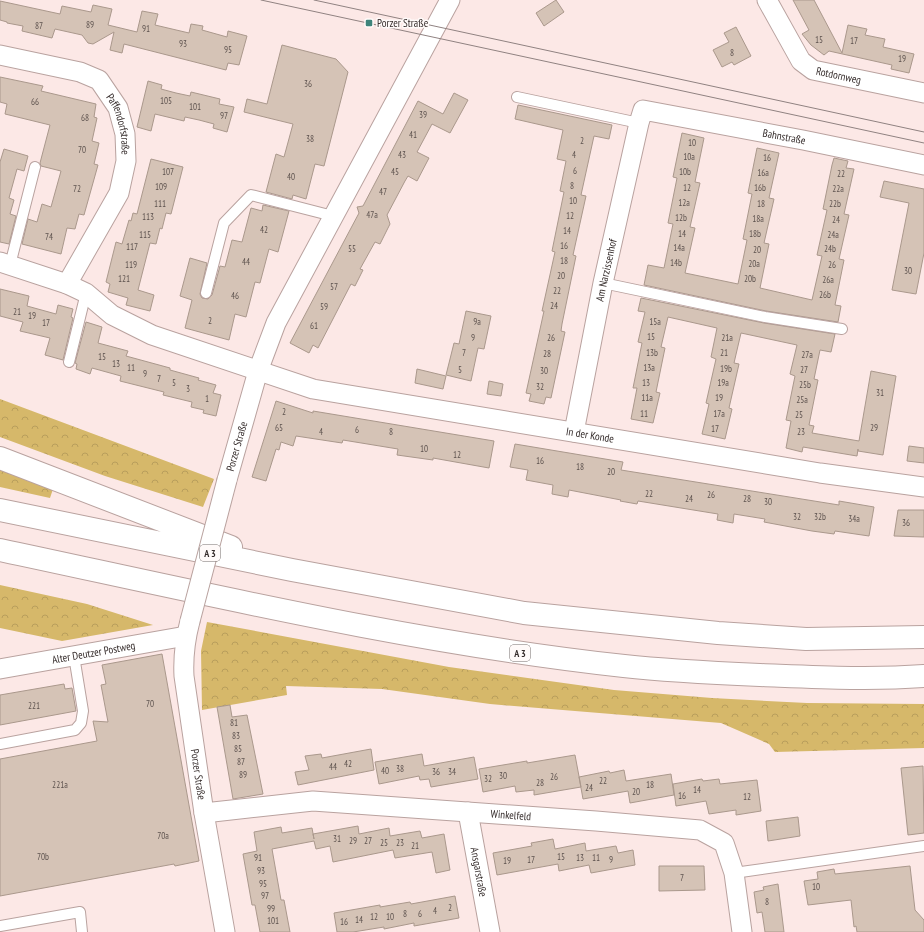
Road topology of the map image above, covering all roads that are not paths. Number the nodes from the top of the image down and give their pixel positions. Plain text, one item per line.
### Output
1 (450, 0) edge
2 (767, 0) edge
3 (0, 55) edge
4 (924, 93) edge
5 (517, 98) dead end
6 (641, 117) junction
7 (924, 165) edge
8 (36, 167) dead end
9 (333, 216) junction
10 (5, 264) edge
11 (603, 283) junction
12 (68, 284) junction
13 (86, 293) junction
14 (206, 293) dead end
15 (842, 329) dead end
16 (69, 362) dead end
17 (258, 371) junction
18 (574, 432) junction
19 (0, 458) edge
20 (924, 488) edge
21 (0, 510) edge
22 (0, 550) edge
23 (292, 570) junction
24 (188, 629) junction
25 (924, 636) edge
26 (74, 656) junction
27 (0, 669) edge
28 (924, 676) edge
29 (0, 744) edge
30 (468, 812) junction
31 (204, 813) junction
32 (924, 846) edge
33 (734, 873) junction
34 (0, 926) edge
35 (82, 932) edge
36 (225, 932) edge
37 (490, 932) edge
38 (742, 932) edge

1 - 9 street, Porzer Straße
2 - 4 street, Rotdornweg
3 - 12 street, Paffendorfstraße
5 - 6 lane
6 - 7 street, Bahnstraße
6 - 11 street, Am Narzissenhof
8 - 10 lane
9 - 14 lane
9 - 17 street, Porzer Straße
10 - 12 street
11 - 15 lane
11 - 18 street, Am Narzissenhof
12 - 13 street
13 - 16 lane
13 - 17 street
17 - 18 street, In der Konde
17 - 24 street, Porzer Straße, bridge
18 - 20 street, In der Konde
19 - 23 highway
21 - 23 highway, A 3
22 - 28 highway, A 3
23 - 25 highway, A 3
24 - 26 street, Alter Deutzer Postweg
24 - 31 street, Porzer Straße
26 - 27 street, Alter Deutzer Postweg
26 - 29 lane
30 - 31 street, Winkelfeld
30 - 33 street, Winkelfeld
30 - 37 street, Ansgarstraße
31 - 36 street, Porzer Straße
32 - 33 lane
33 - 38 street, Winkelfeld
34 - 35 lane

